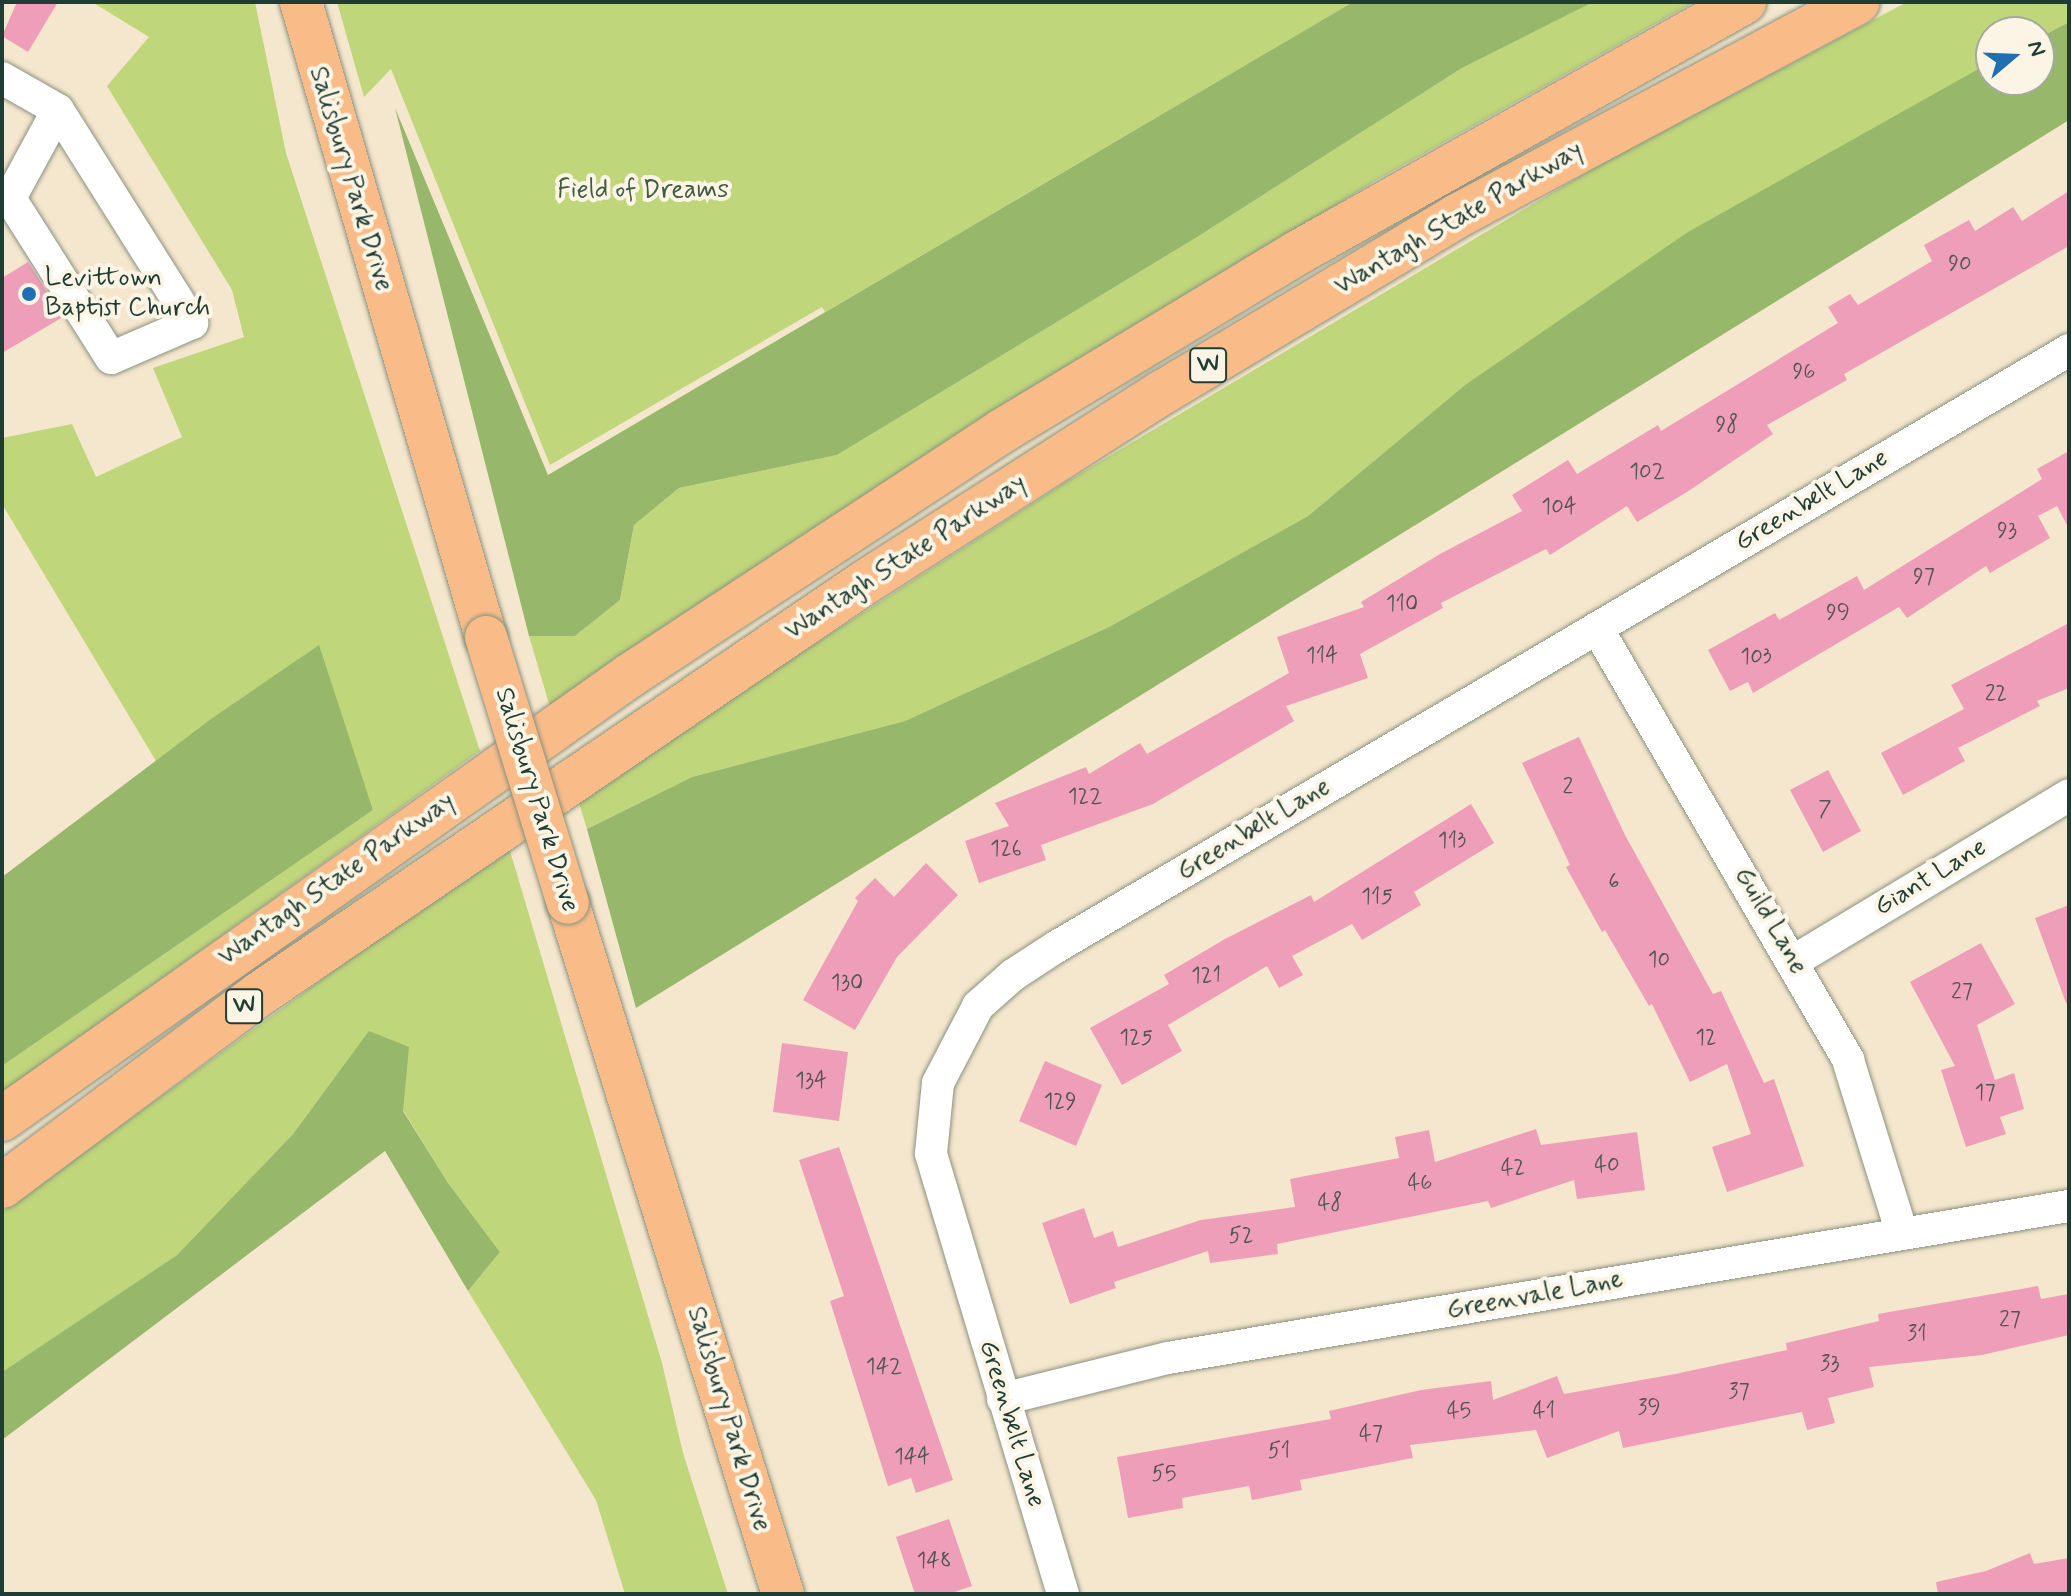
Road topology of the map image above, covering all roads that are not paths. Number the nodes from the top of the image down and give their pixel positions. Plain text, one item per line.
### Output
1 (301, 2) edge
2 (1744, 2) edge
3 (1857, 2) edge
4 (2, 78) edge
5 (58, 110) junction
6 (2069, 350) edge
7 (1597, 628) junction
8 (2069, 795) edge
9 (1794, 961) junction
10 (2, 1119) edge
11 (2, 1186) edge
12 (2069, 1206) edge
13 (1902, 1233) junction
14 (1003, 1399) junction
15 (783, 1594) edge
16 (1063, 1594) edge

1 - 15 main road, Salisbury Park Drive, bridge
2 - 10 highway, Wantagh State Parkway / W
3 - 11 highway, Wantagh State Parkway / W
4 - 5 street
5 - 5 street
6 - 7 street, Greenbelt Lane
7 - 9 street, Guild Lane
7 - 14 street, Greenbelt Lane
8 - 9 street, Giant Lane
9 - 13 street, Guild Lane
12 - 13 street, Greenvale Lane
13 - 14 street, Greenvale Lane
14 - 16 street, Greenbelt Lane

